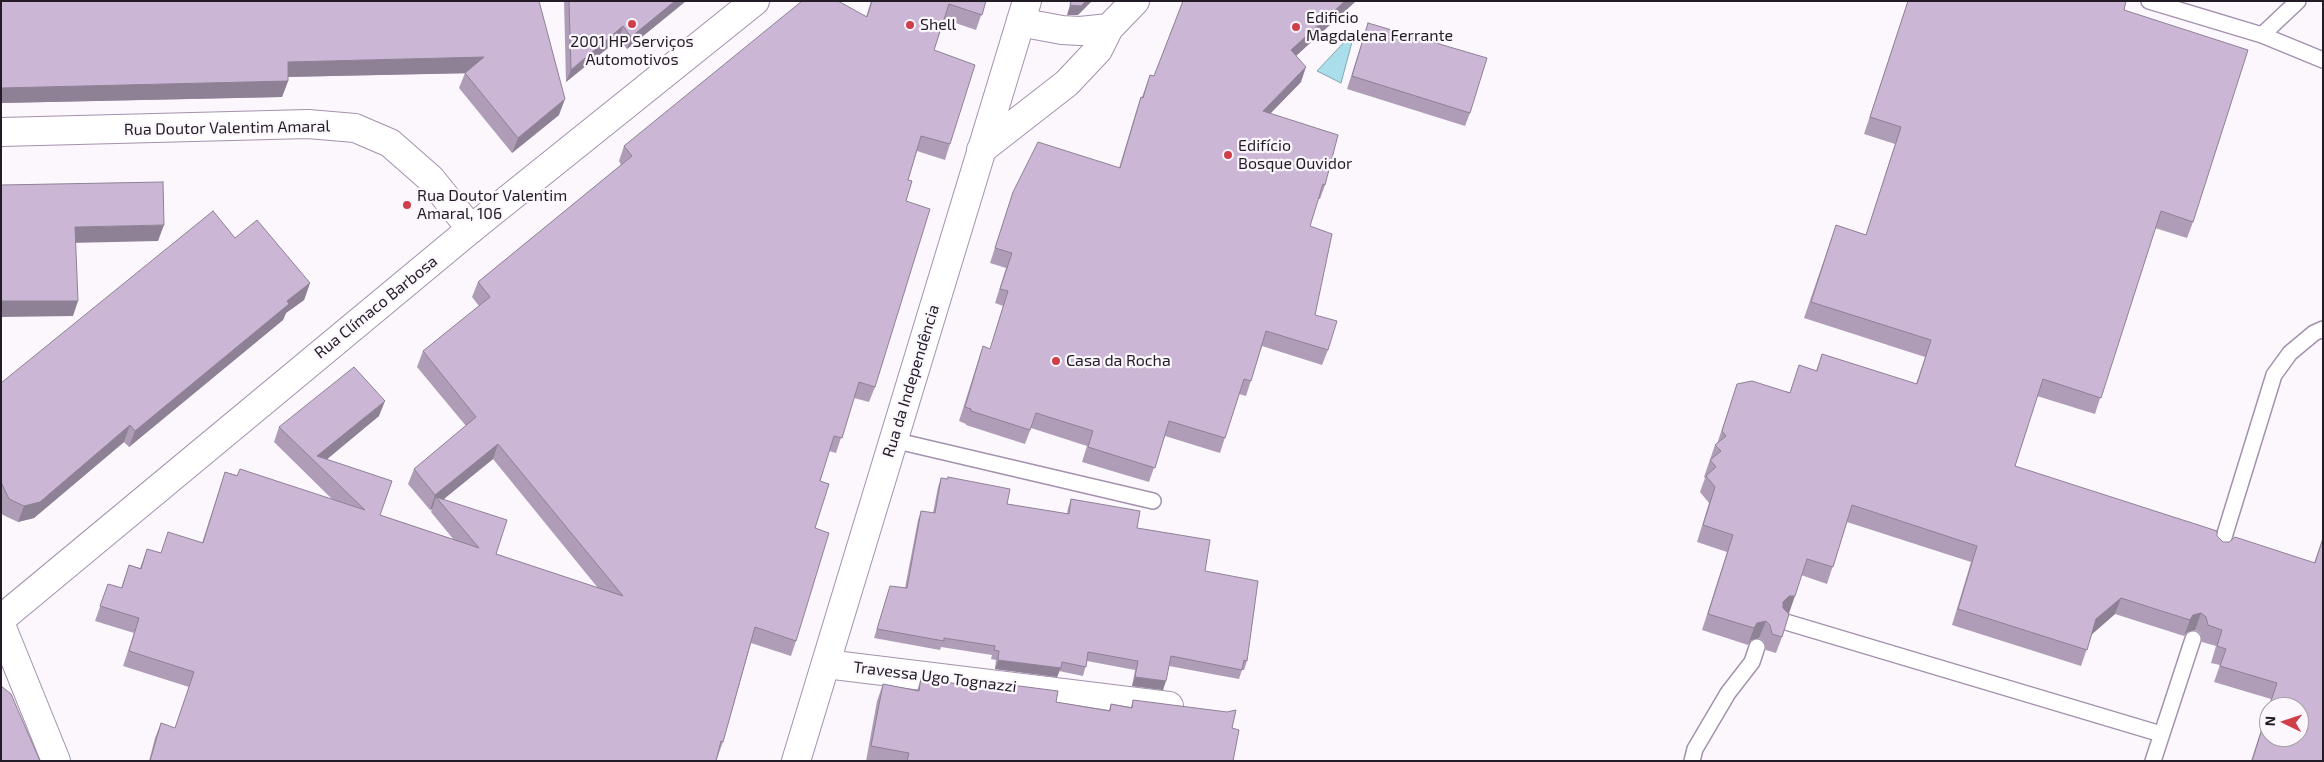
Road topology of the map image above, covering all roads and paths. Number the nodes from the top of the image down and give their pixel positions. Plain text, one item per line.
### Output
1 (755, 1) edge
2 (1135, 1) edge
3 (2149, 1) edge
4 (2298, 1) edge
5 (1024, 11) edge
6 (1109, 28) junction
7 (2262, 35) junction
8 (2323, 60) edge
9 (1, 132) edge
10 (981, 150) junction
11 (471, 229) junction
12 (2323, 329) edge
13 (893, 440) junction
14 (1153, 501) dead end
15 (2220, 550) edge
16 (1, 619) edge
17 (1786, 622) edge
18 (1, 625) edge
19 (2193, 639) edge
20 (1757, 648) edge
21 (826, 664) junction
22 (1194, 709) edge
23 (2161, 734) junction
24 (56, 761) edge
25 (796, 761) edge
26 (1692, 761) edge
27 (2153, 761) edge

1 - 11 main road, Rua Clímaco Barbosa
2 - 6 main road
3 - 7 lane
4 - 7 lane
5 - 6 main road
5 - 10 main road, Rua da Independência
6 - 10 main road
7 - 8 lane
9 - 11 main road, Rua Doutor Valentim Amaral
10 - 13 main road, Rua da Independência
11 - 16 main road, Rua Clímaco Barbosa
12 - 15 lane
13 - 14 lane
13 - 21 main road, Rua da Independência
17 - 23 lane
18 - 24 main road
19 - 23 lane
20 - 26 lane
21 - 22 main road, Travessa Ugo Tognazzi
21 - 25 main road, Rua da Independência
23 - 27 lane

